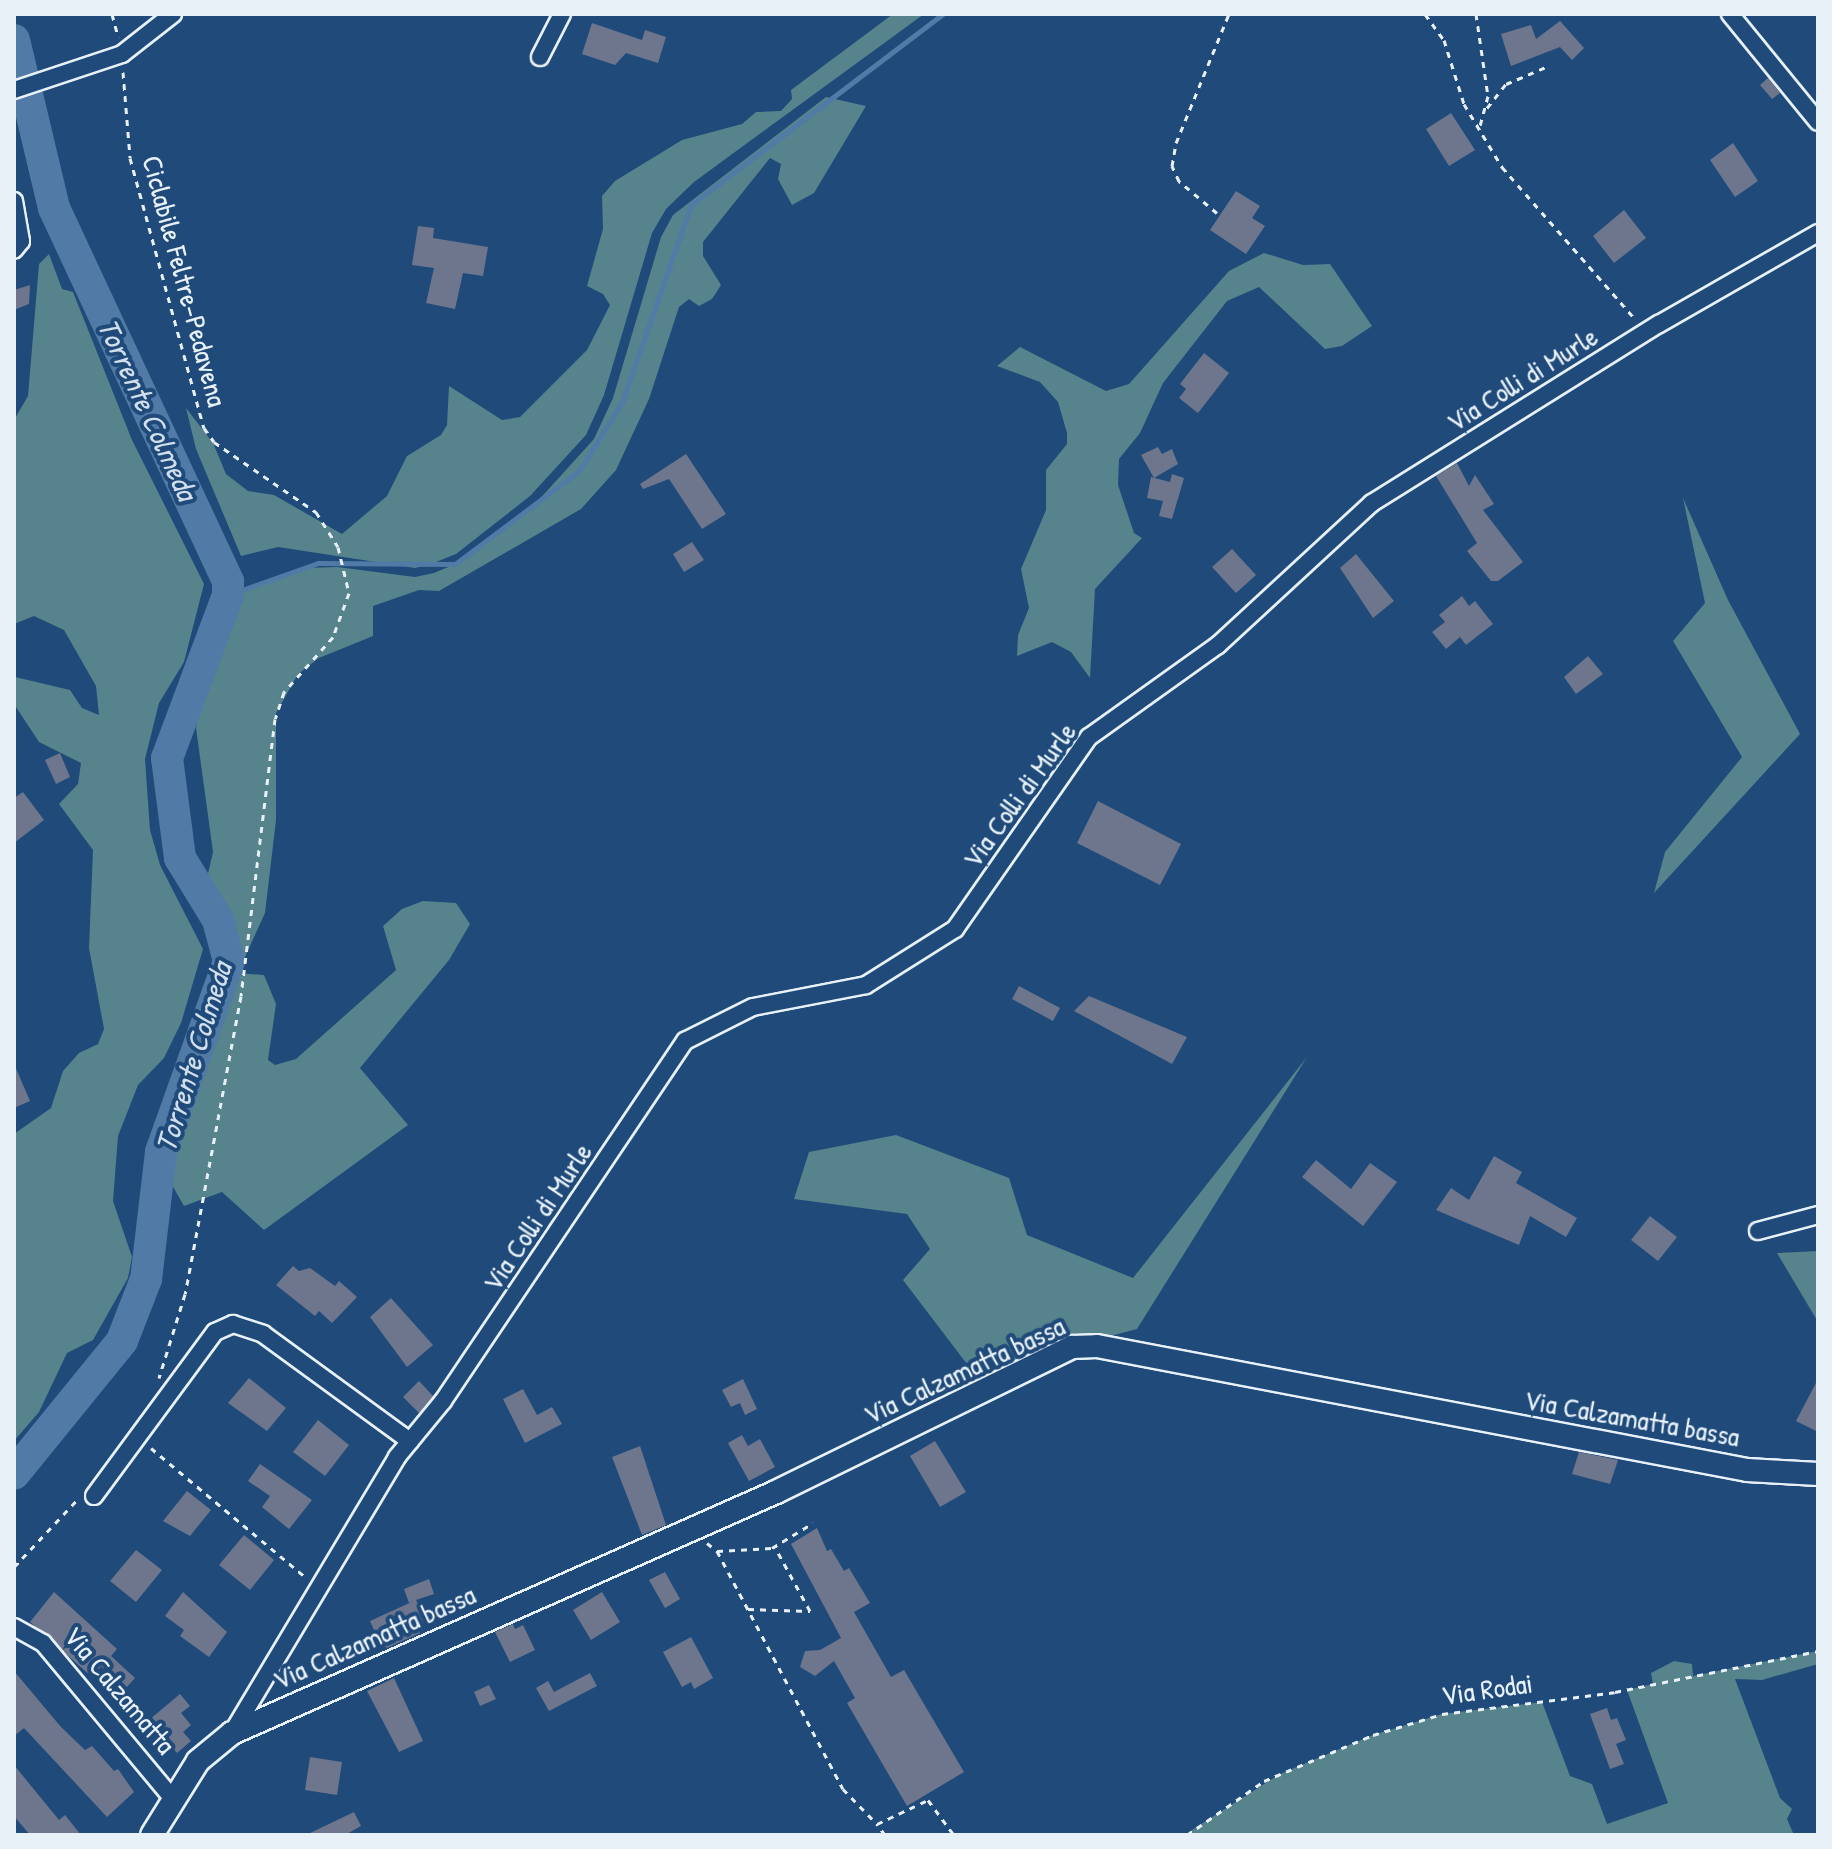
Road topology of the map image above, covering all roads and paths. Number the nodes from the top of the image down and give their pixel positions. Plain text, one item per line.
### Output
1 (173, 14) edge
2 (562, 14) edge
3 (1229, 14) edge
4 (1425, 14) edge
5 (1476, 14) edge
6 (1730, 14) edge
7 (122, 54) junction
8 (540, 57) dead end
9 (1546, 67) dead end
10 (14, 90) edge
11 (1484, 110) junction
12 (1818, 122) edge
13 (1480, 126) junction
14 (14, 201) edge
15 (1217, 213) dead end
16 (1818, 233) edge
17 (14, 250) edge
18 (1646, 332) junction
19 (1818, 1215) edge
20 (1758, 1231) dead end
21 (157, 1383) dead end
22 (139, 1438) junction
23 (410, 1441) junction
24 (1818, 1474) edge
25 (88, 1495) joint
26 (813, 1523) dead end
27 (689, 1530) junction
28 (775, 1547) junction
29 (717, 1551) junction
30 (14, 1567) edge
31 (318, 1588) junction
32 (748, 1609) junction
33 (14, 1627) edge
34 (1818, 1651) edge
35 (232, 1733) junction
36 (174, 1800) junction
37 (877, 1824) junction
38 (152, 1835) edge
39 (885, 1835) edge
40 (954, 1835) edge
41 (1187, 1835) edge

1 - 7 street
2 - 8 street
3 - 15 path
4 - 13 path
5 - 11 path
6 - 12 street
7 - 10 street
7 - 21 path, Ciclabile Feltre-Pedavena
9 - 11 path
11 - 13 path
13 - 18 path
14 - 17 street
16 - 18 street, Via Colli di Murle
18 - 23 street, Via Colli di Murle
19 - 20 street
22 - 23 street
22 - 25 street
22 - 31 path
23 - 31 street, Via Colli di Murle
24 - 27 street, Via Calzamatta bassa
25 - 30 path
26 - 28 path
27 - 29 path
27 - 35 street, Via Calzamatta bassa
28 - 29 path
28 - 32 path
29 - 32 path
31 - 35 street, Via Colli di Murle
32 - 37 path
33 - 36 street, Via Calzamatta
34 - 41 path, Via Rodai
35 - 36 street, Via Calzamatta
36 - 38 street, Via Calzamatta
37 - 39 path
37 - 40 path

